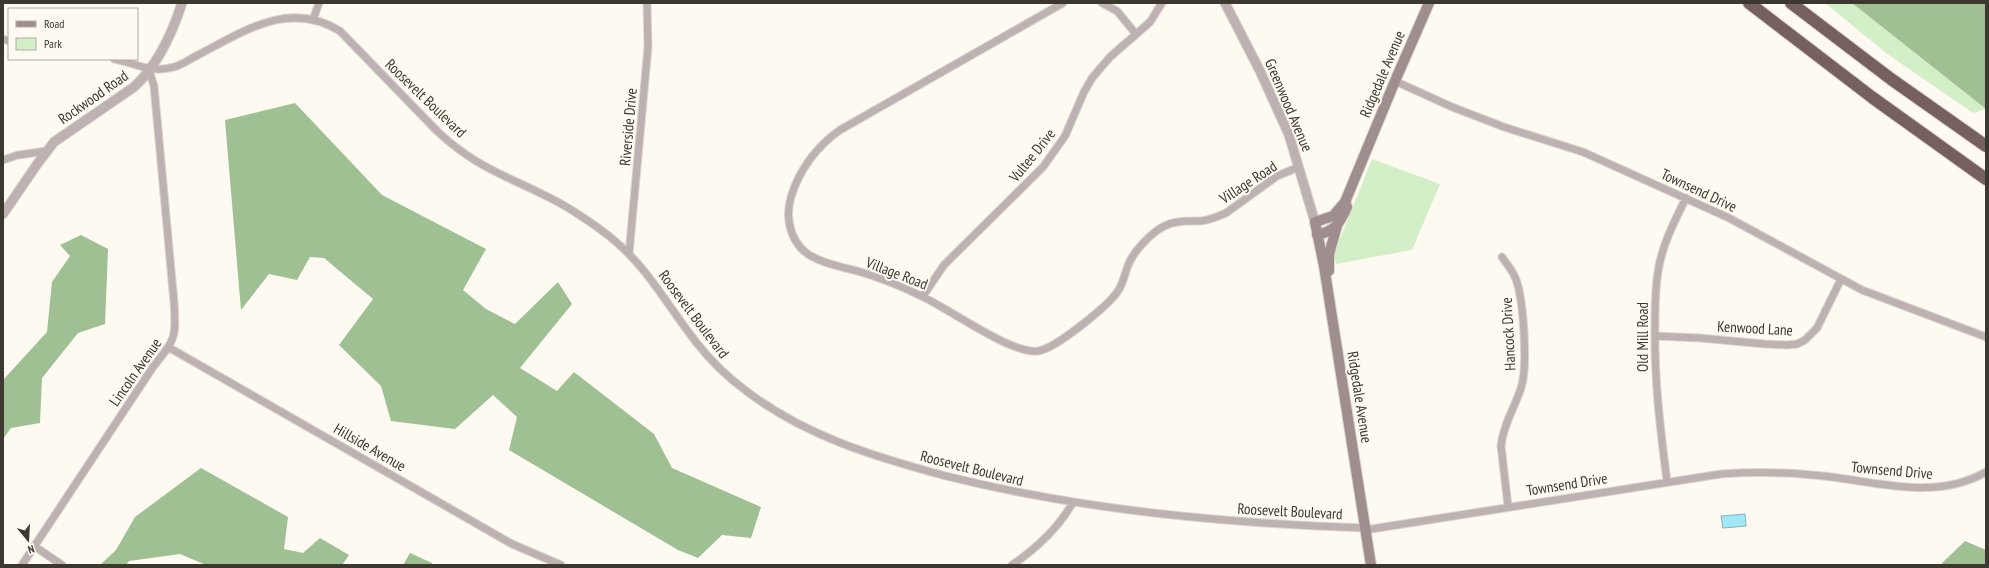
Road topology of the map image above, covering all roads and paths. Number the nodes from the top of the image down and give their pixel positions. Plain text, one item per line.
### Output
1 (182, 3) edge
2 (319, 3) edge
3 (647, 3) edge
4 (1063, 3) edge
5 (1102, 3) edge
6 (1162, 3) edge
7 (1225, 3) edge
8 (1429, 3) edge
9 (1749, 3) edge
10 (1791, 3) edge
11 (314, 17) junction
12 (1136, 34) junction
13 (117, 60) edge
14 (149, 70) junction
15 (1394, 81) junction
16 (1986, 146) edge
17 (46, 151) junction
18 (3, 160) edge
19 (1299, 167) junction
20 (1986, 179) edge
21 (1686, 198) junction
22 (1345, 202) junction
23 (3, 214) edge
24 (1315, 222) junction
25 (1337, 226) junction
26 (1317, 235) junction
27 (629, 254) junction
28 (1502, 257) dead end
29 (1326, 278) junction
30 (1841, 279) junction
31 (923, 296) junction
32 (1655, 336) junction
33 (1986, 337) edge
34 (168, 347) junction
35 (1986, 472) edge
36 (1668, 481) junction
37 (1073, 502) junction
38 (1508, 506) junction
39 (1365, 529) junction
40 (34, 546) junction
41 (22, 565) edge
42 (62, 565) edge
43 (561, 565) edge
44 (1012, 565) edge
45 (1371, 565) edge

1 - 14 street, Rockwood Road
2 - 11 street
3 - 27 street, Riverside Drive
4 - 31 street, Village Road
5 - 12 street
6 - 12 street, Vultee Drive
7 - 19 street, Greenwood Avenue
8 - 15 main road, Ridgedale Avenue
9 - 20 highway
10 - 16 highway
11 - 14 street, Roosevelt Boulevard
11 - 27 street, Roosevelt Boulevard
12 - 31 street, Vultee Drive
13 - 14 street
14 - 17 street, Rockwood Road
14 - 34 street, Lincoln Avenue
15 - 21 street, Townsend Drive
15 - 22 main road, Ridgedale Avenue
17 - 18 street
17 - 23 street, Rockwood Road
19 - 24 street, Greenwood Avenue
19 - 31 street, Village Road
21 - 30 street, Townsend Drive
21 - 32 street, Old Mill Road
22 - 24 main road, Ridgedale Avenue
22 - 25 main road, Ridgedale Avenue
24 - 26 main road, Ridgedale Avenue
25 - 26 main road
25 - 29 main road, Ridgedale Avenue
26 - 29 main road, Ridgedale Avenue
27 - 37 street, Roosevelt Boulevard
28 - 38 street, Hancock Drive
29 - 39 main road, Ridgedale Avenue
30 - 32 street, Kenwood Lane
30 - 33 street, Townsend Drive
32 - 36 street, Old Mill Road
34 - 40 street, Lincoln Avenue
34 - 43 street, Hillside Avenue
35 - 36 street, Townsend Drive
36 - 38 street, Townsend Drive
37 - 39 street, Roosevelt Boulevard
37 - 44 street
38 - 39 street, Townsend Drive
39 - 45 main road, Ridgedale Avenue
40 - 41 street, Lincoln Avenue
40 - 42 street

